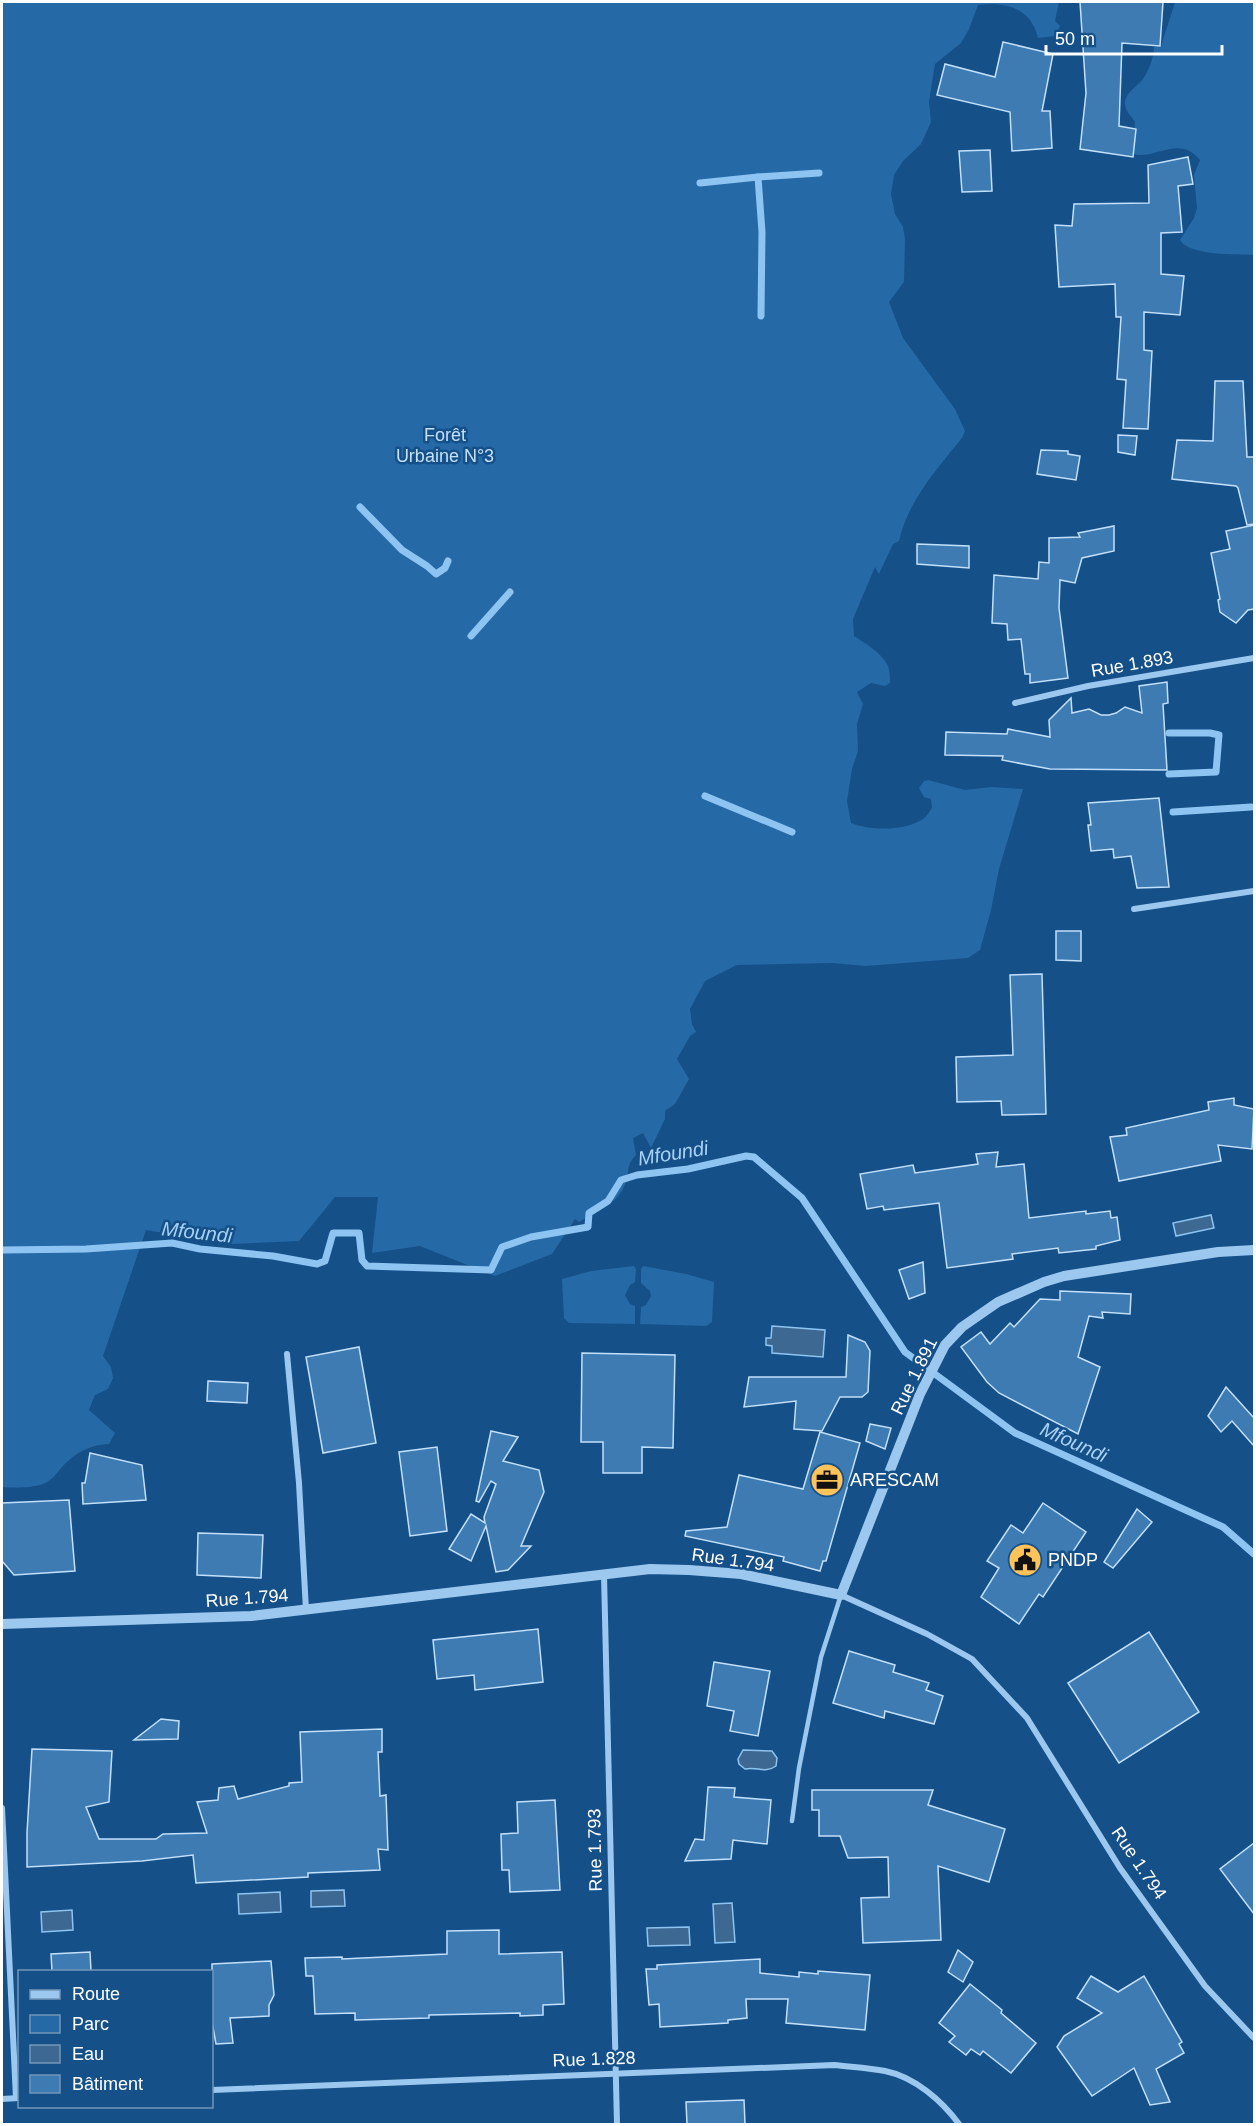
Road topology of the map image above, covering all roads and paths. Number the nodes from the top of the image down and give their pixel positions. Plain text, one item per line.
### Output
1 (1254, 658) edge
2 (1015, 703) dead end
3 (1254, 891) edge
4 (1134, 909) dead end
5 (1254, 1250) edge
6 (287, 1354) dead end
7 (604, 1575) junction
8 (841, 1595) junction
9 (306, 1610) junction
10 (2, 1624) edge
11 (2, 1808) edge
12 (792, 1821) dead end
13 (1254, 2038) edge
14 (615, 2073) junction
15 (213, 2090) edge
16 (2, 2098) edge
17 (18, 2098) edge
18 (617, 2124) edge
19 (959, 2124) edge

1 - 2 street, Rue 1.893
3 - 4 street
5 - 8 street, Rue 1.891
6 - 9 street
7 - 8 street, Rue 1.794
7 - 9 street, Rue 1.794
7 - 14 street, Rue 1.793
8 - 12 lane
8 - 13 street, Rue 1.794
9 - 10 street, Rue 1.794
11 - 17 street
14 - 15 street, Rue 1.828
14 - 18 street, Rue 1.793
14 - 19 street, Rue 1.828
16 - 17 street

